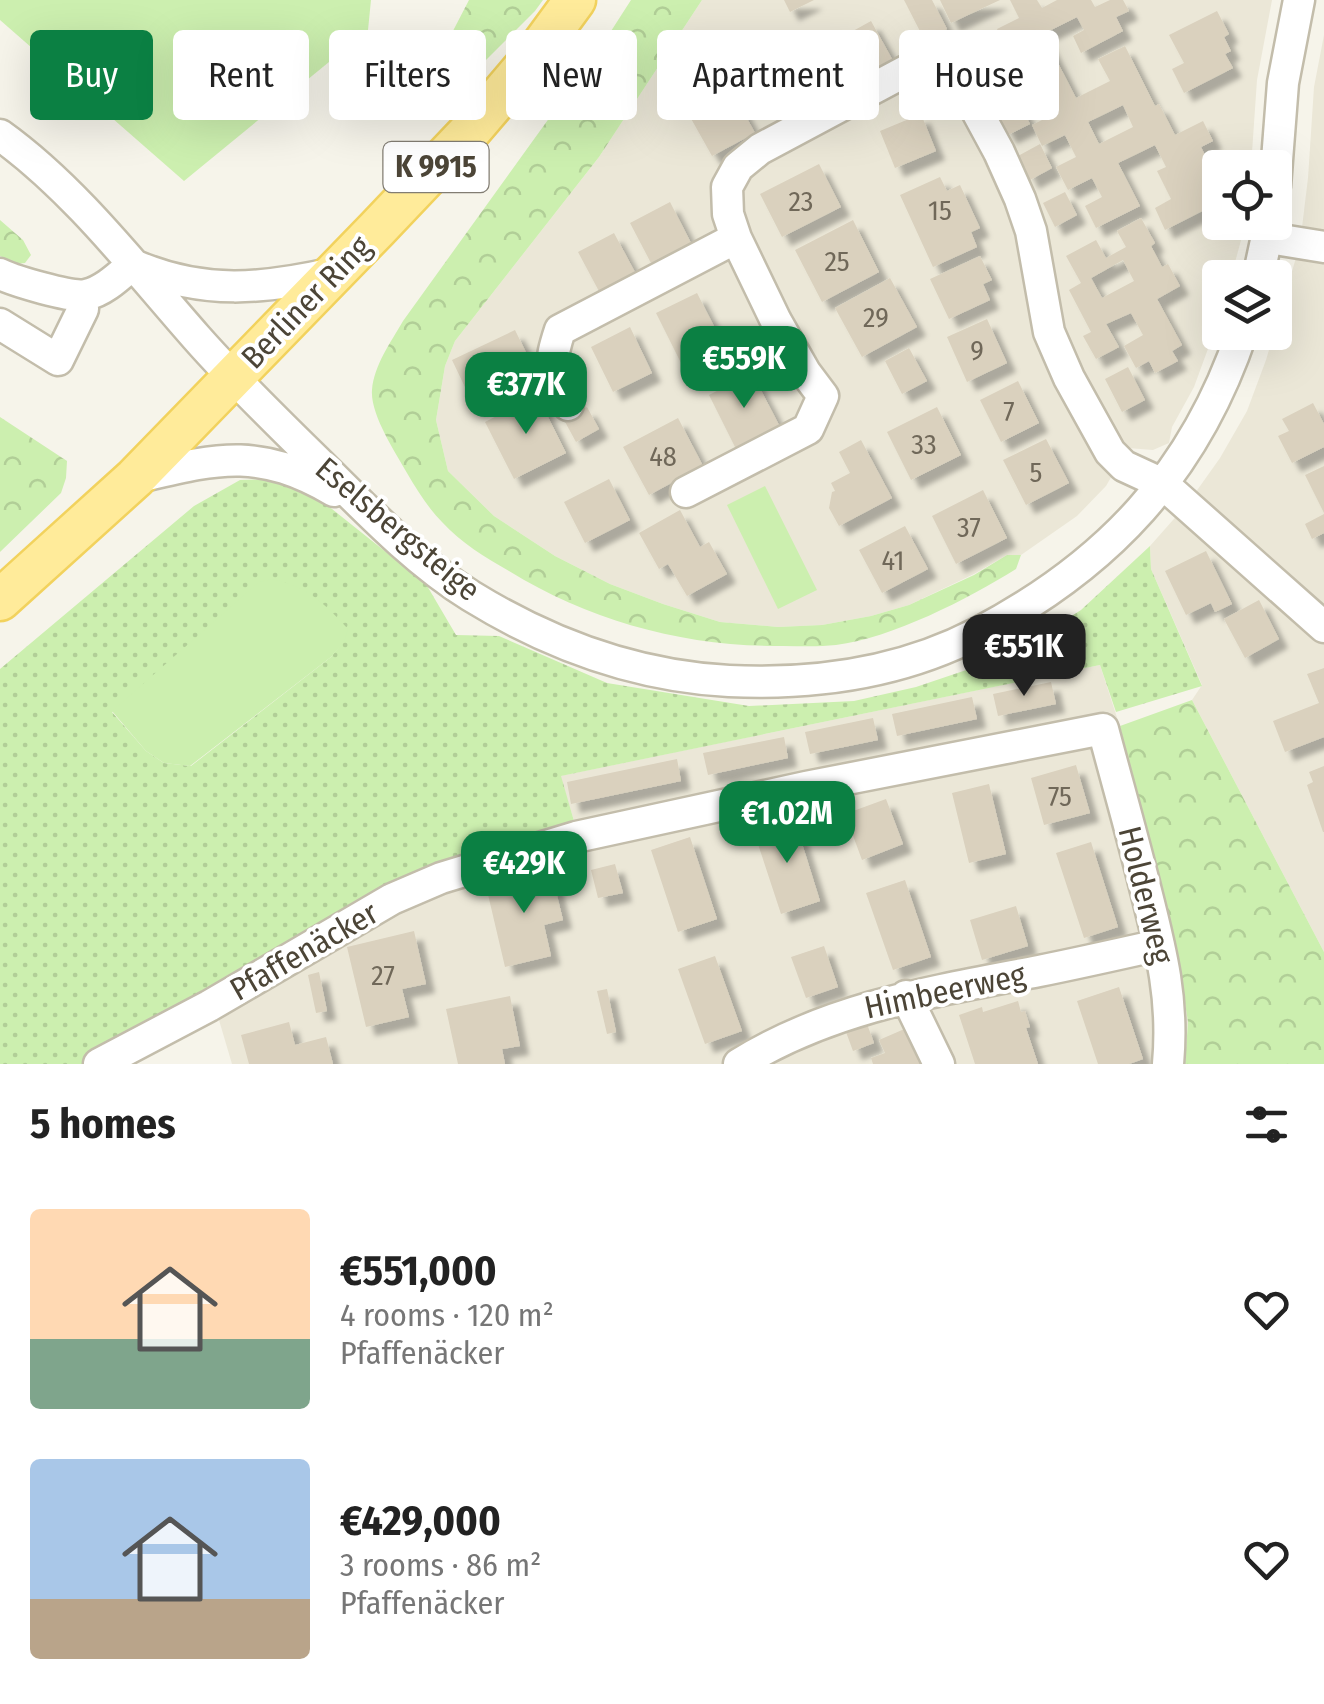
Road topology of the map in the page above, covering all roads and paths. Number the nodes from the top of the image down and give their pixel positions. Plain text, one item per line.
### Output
1 (575, 0) edge
2 (1299, 0) edge
3 (0, 135) edge
4 (1278, 150) edge
5 (1292, 237) edge
6 (736, 238) junction
7 (1324, 247) edge
8 (133, 264) junction
9 (334, 273) junction
10 (1, 278) edge
11 (82, 296) junction
12 (0, 324) edge
13 (1235, 350) edge
14 (234, 378) junction
15 (568, 405) dead end
16 (135, 478) junction
17 (1163, 484) junction
18 (686, 492) dead end
19 (374, 517) junction
20 (0, 600) edge
21 (1324, 627) edge
22 (1103, 729) joint
23 (1160, 945) junction
24 (906, 996) junction
25 (99, 1064) edge
26 (740, 1064) edge
27 (939, 1064) edge
28 (1168, 1064) edge

1 - 9 main road, Berliner Ring / K 9915
2 - 4 street
3 - 8 street, Eselsbergsteige
5 - 7 street
6 - 15 street
6 - 17 street
6 - 18 street
8 - 9 street
8 - 11 street
8 - 14 street, Eselsbergsteige
9 - 14 main road, Berliner Ring / K 9915
10 - 11 street
11 - 12 street
13 - 17 street, Eselsbergsteige
14 - 16 main road, K 9915
14 - 19 street, Eselsbergsteige
16 - 19 street
16 - 20 main road, K 9915
17 - 19 street, Eselsbergsteige
17 - 21 street
22 - 23 street, Holderweg
22 - 25 street, Pfaffenäcker
23 - 24 street, Himbeerweg
23 - 28 street, Holderweg
24 - 26 street, Himbeerweg
24 - 27 street

